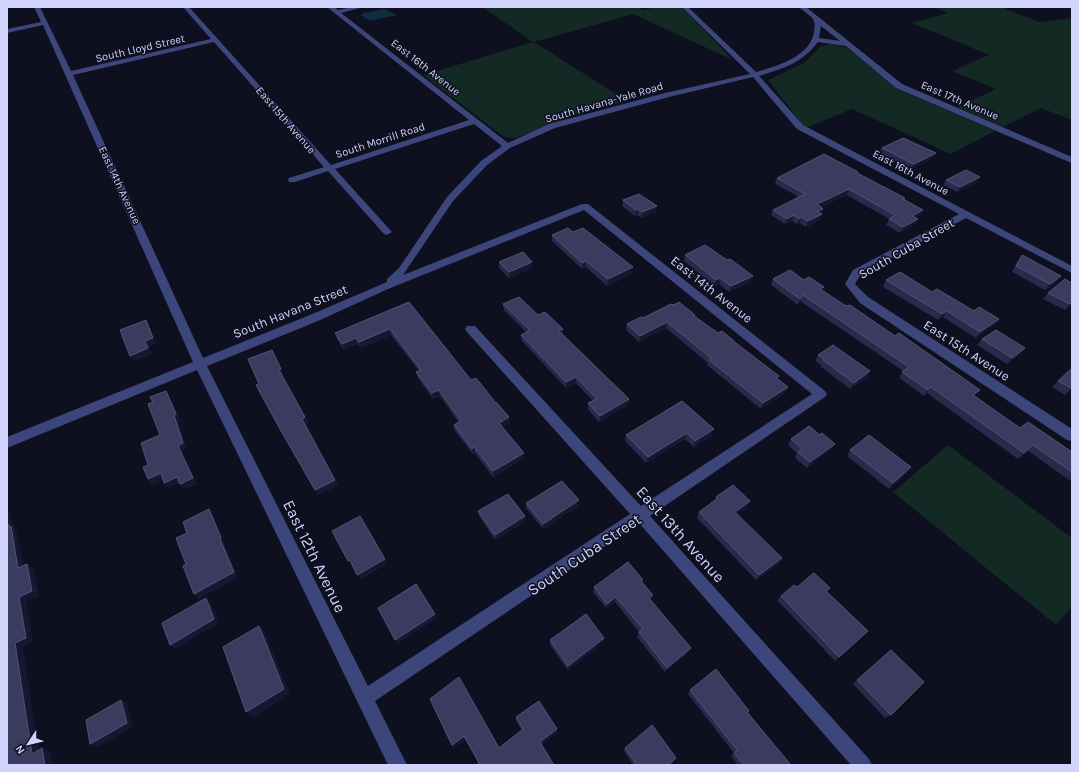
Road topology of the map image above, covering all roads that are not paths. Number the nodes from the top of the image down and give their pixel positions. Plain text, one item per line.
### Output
1 (37, 7) edge
2 (186, 7) edge
3 (330, 7) edge
4 (360, 7) edge
5 (685, 7) edge
6 (802, 7) edge
7 (337, 12) junction
8 (816, 18) junction
9 (44, 23) junction
10 (7, 31) edge
11 (216, 40) junction
12 (816, 40) junction
13 (849, 45) junction
14 (69, 74) junction
15 (754, 75) junction
16 (475, 121) junction
17 (507, 146) junction
18 (1072, 160) edge
19 (328, 168) junction
20 (292, 180) dead end
21 (585, 206) joint
22 (965, 215) junction
23 (387, 232) dead end
24 (1072, 270) edge
25 (850, 284) joint
26 (384, 287) junction
27 (471, 329) dead end
28 (200, 364) junction
29 (821, 394) joint
30 (1072, 436) edge
31 (7, 443) edge
32 (641, 516) junction
33 (365, 698) junction
34 (398, 765) edge
35 (863, 765) edge

1 - 9 street, East 14th Avenue
2 - 11 street, East 15th Avenue
3 - 7 street, East 16th Avenue
4 - 7 street
5 - 15 street, East 16th Avenue
6 - 8 street, East 17th Avenue
7 - 16 street, East 16th Avenue
8 - 12 street
8 - 13 street, East 17th Avenue
9 - 10 street
9 - 14 street, East 14th Avenue
11 - 14 street, South Lloyd Street
11 - 19 street, East 15th Avenue
12 - 13 street, East 17th Avenue
12 - 15 street, South Havana-Yale Road
13 - 18 street, East 17th Avenue
14 - 28 street, East 14th Avenue
15 - 17 street, South Havana-Yale Road
15 - 22 street, East 16th Avenue
16 - 17 street, East 16th Avenue
16 - 19 street, South Morrill Road
17 - 26 street, South Havana-Yale Road
19 - 20 street, South Morrill Road
19 - 23 street, East 15th Avenue
21 - 26 street, South Havana Street
21 - 29 street, East 14th Avenue
22 - 24 street, East 16th Avenue
22 - 25 street, South Cuba Street
25 - 30 street, East 15th Avenue
26 - 28 street, South Havana Street
27 - 32 street, East 13th Avenue
28 - 31 street, South Havana Street
28 - 33 street, East 12th Avenue
29 - 32 street, South Cuba Street
32 - 33 street, South Cuba Street
32 - 35 street, East 13th Avenue
33 - 34 street, East 12th Avenue

